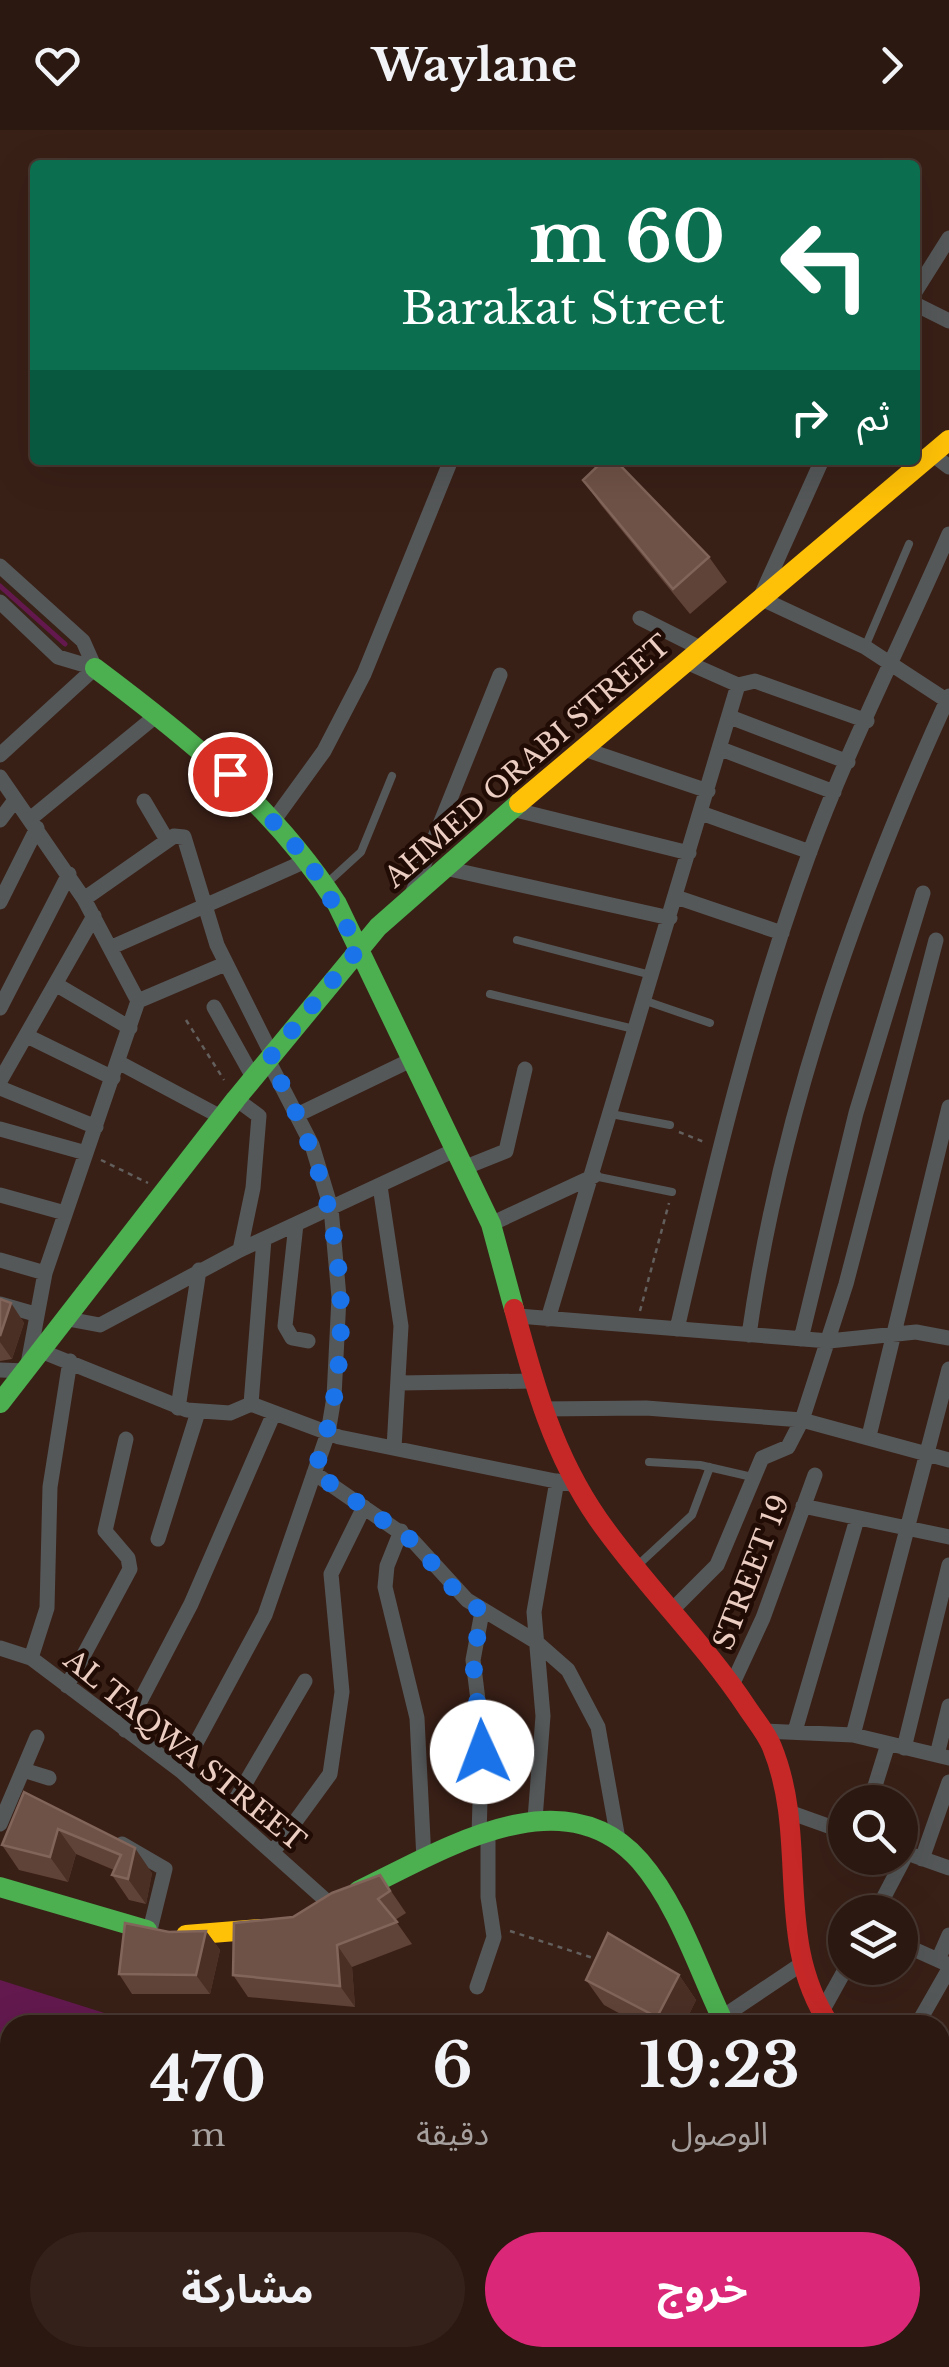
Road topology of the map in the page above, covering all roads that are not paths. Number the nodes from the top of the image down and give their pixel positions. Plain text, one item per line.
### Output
1 (949, 238) edge
2 (920, 284) edge
3 (920, 306) edge
4 (949, 321) edge
5 (949, 440) edge
6 (941, 461) edge
7 (450, 465) edge
8 (820, 465) edge
9 (949, 534) edge
10 (909, 544) dead end
11 (0, 566) edge
12 (760, 598) junction
13 (0, 602) edge
14 (640, 618) dead end
15 (865, 646) junction
16 (692, 654) junction
17 (894, 662) junction
18 (95, 668) junction
19 (500, 675) dead end
20 (738, 685) junction
21 (948, 699) edge
22 (157, 715) junction
23 (730, 717) junction
24 (867, 720) junction
25 (581, 748) junction
26 (720, 749) junction
27 (0, 755) edge
28 (848, 762) junction
29 (392, 776) dead end
30 (0, 777) edge
31 (708, 791) junction
32 (834, 792) junction
33 (15, 800) junction
34 (144, 802) dead end
35 (512, 809) junction
36 (701, 813) junction
37 (0, 820) edge
38 (274, 820) junction
39 (33, 824) junction
40 (167, 840) junction
41 (689, 852) junction
42 (810, 852) junction
43 (308, 860) junction
44 (445, 868) junction
45 (68, 874) junction
46 (326, 884) junction
47 (923, 893) dead end
48 (676, 897) junction
49 (410, 898) junction
50 (84, 899) junction
51 (0, 902) edge
52 (204, 906) junction
53 (94, 916) junction
54 (670, 918) junction
55 (782, 932) junction
56 (517, 940) dead end
57 (936, 940) dead end
58 (112, 947) junction
59 (359, 948) junction
60 (225, 964) junction
61 (651, 975) junction
62 (57, 985) junction
63 (490, 994) dead end
64 (643, 1000) junction
65 (138, 1002) junction
66 (214, 1007) dead end
67 (0, 1008) edge
68 (710, 1023) dead end
69 (130, 1028) junction
70 (634, 1029) junction
71 (27, 1036) junction
72 (270, 1057) junction
73 (412, 1060) junction
74 (525, 1069) dead end
75 (115, 1070) junction
76 (253, 1077) junction
77 (0, 1084) edge
78 (236, 1098) junction
79 (949, 1107) edge
80 (298, 1114) junction
81 (612, 1114) junction
82 (221, 1118) junction
83 (670, 1125) road end
84 (96, 1126) junction
85 (0, 1129) edge
86 (86, 1152) junction
87 (461, 1158) junction
88 (594, 1176) junction
89 (380, 1186) junction
90 (672, 1192) road end
91 (0, 1195) edge
92 (331, 1208) junction
93 (65, 1213) junction
94 (296, 1224) junction
95 (491, 1224) junction
96 (264, 1238) junction
97 (240, 1250) junction
98 (0, 1260) edge
99 (200, 1270) junction
100 (45, 1273) junction
101 (0, 1304) edge
102 (35, 1314) junction
103 (518, 1316) junction
104 (68, 1319) junction
105 (548, 1319) junction
106 (676, 1329) junction
107 (897, 1334) junction
108 (749, 1335) junction
109 (949, 1338) edge
110 (801, 1339) junction
111 (308, 1341) dead end
112 (829, 1341) junction
113 (70, 1361) junction
114 (32, 1364) junction
115 (0, 1370) edge
116 (949, 1370) edge
117 (534, 1381) junction
118 (400, 1383) junction
119 (0, 1403) edge
120 (252, 1404) junction
121 (178, 1408) junction
122 (542, 1408) junction
123 (198, 1412) junction
124 (274, 1412) junction
125 (802, 1420) junction
126 (328, 1434) junction
127 (869, 1436) junction
128 (126, 1439) dead end
129 (394, 1448) junction
130 (929, 1454) junction
131 (949, 1460) edge
132 (648, 1462) dead end
133 (710, 1467) junction
134 (314, 1472) junction
135 (815, 1475) dead end
136 (752, 1477) junction
137 (566, 1483) junction
138 (802, 1506) junction
139 (364, 1507) junction
140 (856, 1519) junction
141 (908, 1528) junction
142 (400, 1532) junction
143 (949, 1537) edge
144 (158, 1539) dead end
145 (949, 1565) edge
146 (637, 1566) junction
147 (672, 1608) junction
148 (482, 1612) junction
149 (534, 1641) junction
150 (0, 1648) edge
151 (32, 1658) junction
152 (305, 1681) dead end
153 (732, 1685) junction
154 (67, 1686) junction
155 (949, 1706) edge
156 (125, 1730) junction
157 (764, 1731) junction
158 (795, 1731) junction
159 (853, 1736) junction
160 (37, 1737) dead end
161 (896, 1746) junction
162 (943, 1757) edge
163 (23, 1770) junction
164 (180, 1771) junction
165 (49, 1778) dead end
166 (949, 1782) edge
167 (878, 1785) edge
168 (229, 1811) junction
169 (789, 1812) junction
170 (535, 1819) junction
171 (0, 1824) edge
172 (828, 1826) edge
173 (483, 1834) junction
174 (110, 1838) edge
175 (618, 1839) junction
176 (918, 1839) edge
177 (274, 1852) junction
178 (918, 1857) edge
179 (424, 1860) junction
180 (949, 1868) edge
181 (0, 1887) edge
182 (330, 1904) junction
183 (150, 1930) junction
184 (949, 1934) edge
185 (918, 1952) edge
186 (800, 1965) junction
187 (946, 1965) edge
188 (840, 1985) edge
189 (477, 1987) dead end
190 (720, 2015) edge
191 (731, 2015) edge
192 (824, 2015) edge
193 (829, 2015) edge
194 (922, 2015) edge

1 - 2 street
3 - 4 street
5 - 6 street, AHMED ORABI STREET
6 - 12 street, AHMED ORABI STREET
7 - 38 street
8 - 12 street
9 - 17 street
10 - 15 lane
11 - 18 street
12 - 15 street
12 - 16 street, AHMED ORABI STREET
13 - 18 street
14 - 16 street
15 - 17 street
16 - 20 street
16 - 25 street, AHMED ORABI STREET
17 - 21 street
17 - 24 street
18 - 22 street
18 - 27 street
19 - 49 street
20 - 23 street
20 - 24 street
21 - 108 street
22 - 38 street
22 - 39 street
23 - 26 street
23 - 28 street
24 - 28 street
25 - 31 street
25 - 35 street, AHMED ORABI STREET
26 - 31 street
26 - 32 street
28 - 32 street
29 - 46 lane
30 - 33 street
31 - 36 street
32 - 42 street
33 - 37 street
33 - 39 street
34 - 40 street
35 - 41 street
35 - 44 street, AHMED ORABI STREET
36 - 41 street
36 - 42 street
38 - 43 street
39 - 45 street
39 - 51 street
40 - 50 street
40 - 52 street
41 - 48 street
42 - 55 street
43 - 46 street
43 - 52 street
44 - 49 street, AHMED ORABI STREET
44 - 54 street
45 - 50 street
45 - 67 street
46 - 59 street
47 - 110 street
48 - 54 street
48 - 55 street
49 - 59 street, AHMED ORABI STREET
50 - 53 street
52 - 58 street
52 - 60 street
53 - 58 street
53 - 62 street
54 - 61 street
55 - 106 street
56 - 61 lane
57 - 112 street
58 - 65 street
59 - 72 street, AHMED ORABI STREET
59 - 73 street
60 - 65 street
60 - 72 street
61 - 64 street
62 - 69 street
62 - 71 street
63 - 70 lane
64 - 68 lane
64 - 70 street
65 - 69 street
66 - 76 street
69 - 75 street
70 - 81 street
71 - 75 street
71 - 77 street
72 - 76 street, AHMED ORABI STREET
72 - 80 street
73 - 80 street
73 - 87 street
74 - 87 street
75 - 82 street
75 - 84 street
76 - 78 street, AHMED ORABI STREET
77 - 84 street
78 - 82 street, AHMED ORABI STREET
78 - 97 street
79 - 107 street
80 - 92 street
81 - 83 lane
81 - 88 street
82 - 104 street, AHMED ORABI STREET
84 - 86 street
85 - 86 street
86 - 93 street
87 - 89 street
87 - 95 street
88 - 90 lane
88 - 95 street
88 - 105 street
89 - 92 street
89 - 118 street
91 - 93 street
92 - 94 street
92 - 126 street
93 - 100 street
94 - 96 street
94 - 111 street
95 - 103 street
96 - 97 street
96 - 120 street
97 - 99 street
98 - 100 street
99 - 104 street
99 - 121 street
100 - 102 street
101 - 102 street
102 - 114 street
103 - 105 street
103 - 117 street
104 - 114 street, AHMED ORABI STREET
105 - 106 street
106 - 108 street
107 - 109 street
107 - 112 street
107 - 127 street
108 - 110 street
110 - 112 street
112 - 125 street
113 - 114 street
113 - 121 street
113 - 151 street
114 - 115 street
114 - 119 street, AHMED ORABI STREET
116 - 130 street
117 - 118 street
117 - 122 street
118 - 129 street
120 - 123 street
120 - 124 street
121 - 123 street
122 - 125 street
122 - 137 street
123 - 144 street
124 - 126 street
124 - 156 street
125 - 127 street
125 - 136 street
126 - 129 street
126 - 134 street
127 - 130 street
128 - 154 street
129 - 137 street
130 - 131 street
130 - 141 street
132 - 133 lane
133 - 136 lane
133 - 146 lane
134 - 139 street
134 - 164 street
135 - 138 street, STREET 19
136 - 147 street
137 - 146 street
137 - 149 street
138 - 140 street
138 - 153 street, STREET 19
139 - 142 street
139 - 177 street
140 - 141 street
140 - 158 street
141 - 143 street
141 - 159 street
142 - 148 street
142 - 179 street
145 - 161 street
146 - 147 street
147 - 153 street
148 - 149 street
148 - 173 street
149 - 170 street
149 - 175 street
150 - 151 street, AL TAQWA STREET
151 - 154 street, AL TAQWA STREET
152 - 168 street
153 - 157 street
154 - 156 street, AL TAQWA STREET
155 - 162 street
156 - 164 street, AL TAQWA STREET
157 - 158 street
157 - 169 street
158 - 159 street
159 - 161 street
160 - 163 street
161 - 162 street
161 - 167 street
163 - 165 street
163 - 171 street
164 - 168 street, AL TAQWA STREET
166 - 176 street
168 - 177 street, AL TAQWA STREET
169 - 172 street
169 - 186 street
170 - 173 street
170 - 175 street
173 - 179 street
173 - 189 street
174 - 183 street
175 - 190 street
177 - 182 street, AL TAQWA STREET
178 - 180 street
179 - 182 street
181 - 183 street
182 - 183 street
184 - 187 street
185 - 187 street
186 - 191 street
186 - 192 street
187 - 194 street
188 - 193 street

